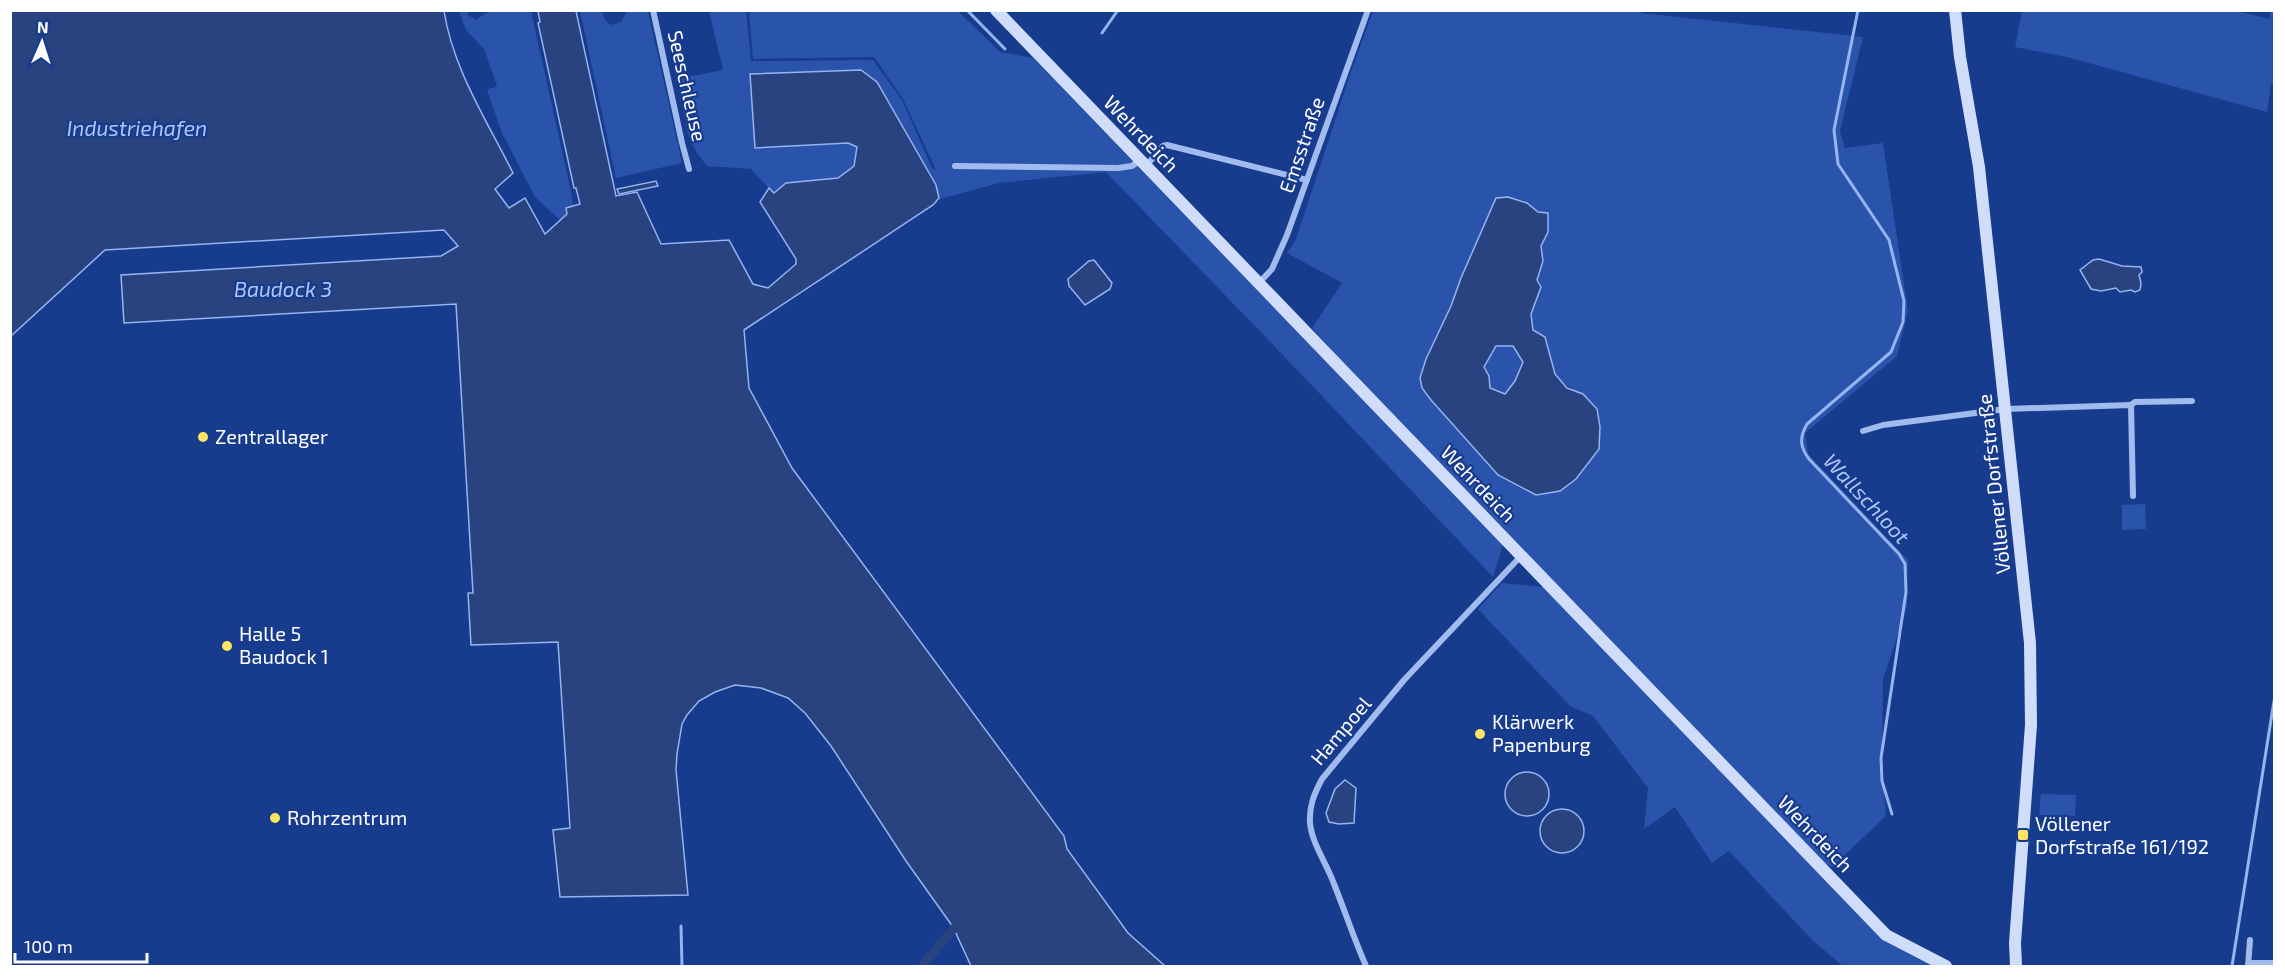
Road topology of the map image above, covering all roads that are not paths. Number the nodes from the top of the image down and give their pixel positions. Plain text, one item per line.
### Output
1 (653, 10) edge
2 (996, 10) edge
3 (1368, 10) edge
4 (1955, 10) edge
5 (1143, 163) junction
6 (955, 166) dead end
7 (689, 169) dead end
8 (1307, 180) junction
9 (1258, 285) junction
10 (2192, 400) dead end
11 (2131, 405) junction
12 (2006, 409) junction
13 (1863, 431) dead end
14 (2133, 496) dead end
15 (1521, 556) junction
16 (2250, 940) dead end
17 (2014, 963) edge
18 (2274, 963) edge
19 (2249, 965) edge
20 (1366, 966) edge
21 (1946, 966) edge

1 - 7 street, Seeschleuse
2 - 5 street, Wehrdeich
3 - 8 street, Emsstraße
4 - 12 street, Völlener Dorfstraße
5 - 6 street
5 - 8 street
5 - 9 street, Wehrdeich
8 - 9 street, Emsstraße
9 - 15 street, Wehrdeich
10 - 11 street
11 - 12 street
11 - 14 street
12 - 13 street
12 - 17 street, Völlener Dorfstraße
15 - 20 street, Hampoel
15 - 21 street, Wehrdeich
16 - 19 street
18 - 19 street

